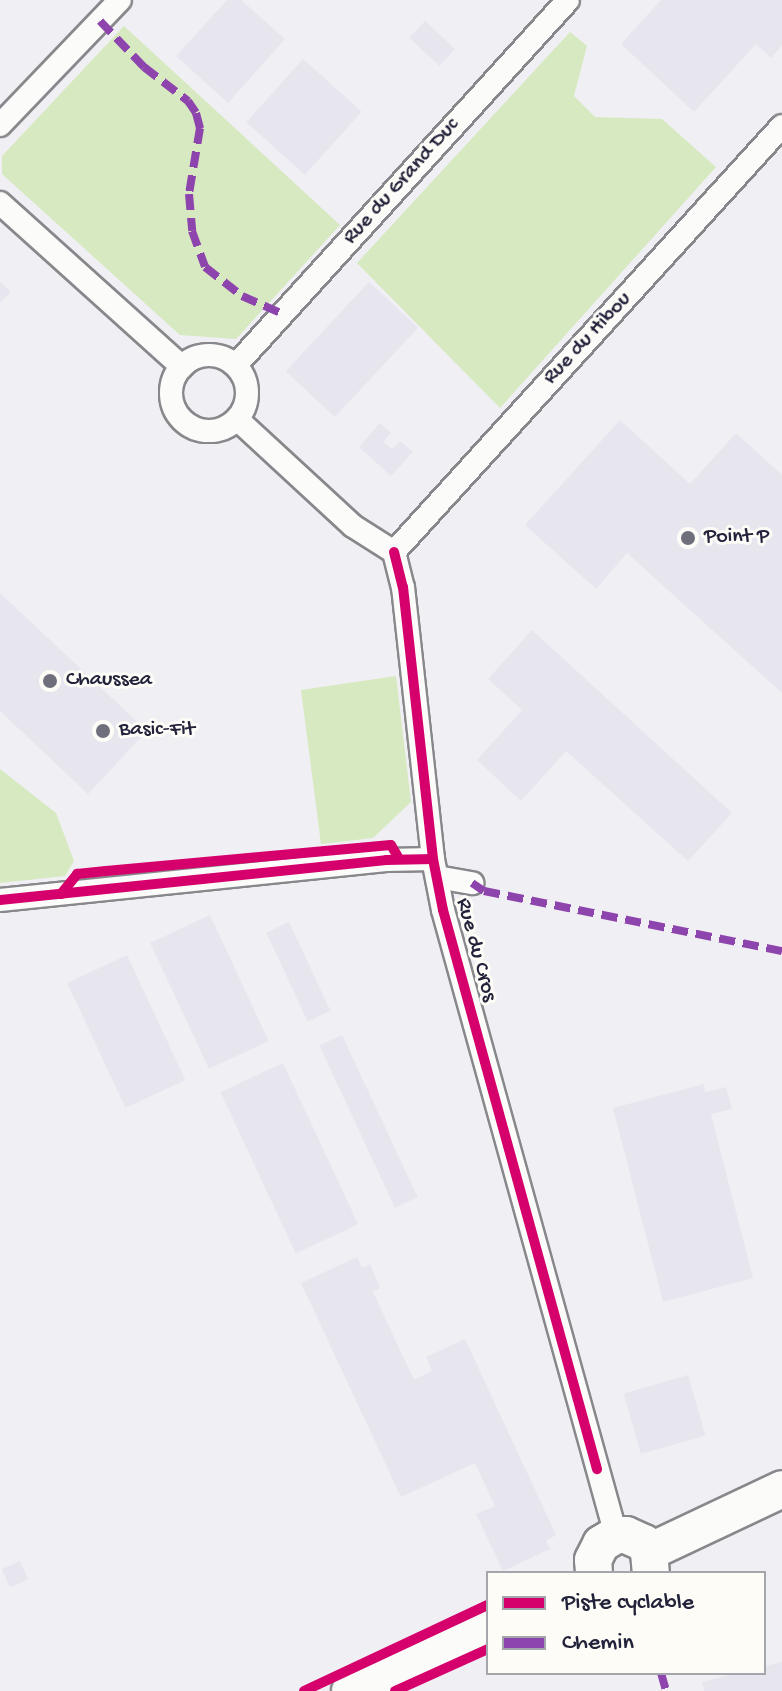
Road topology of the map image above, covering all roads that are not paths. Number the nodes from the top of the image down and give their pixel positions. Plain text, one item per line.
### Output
1 (120, 0) edge
2 (568, 0) edge
3 (0, 125) edge
4 (782, 126) edge
5 (0, 203) edge
6 (236, 365) junction
7 (182, 367) junction
8 (237, 419) junction
9 (394, 552) junction
10 (435, 868) junction
11 (472, 883) dead end
12 (0, 900) edge
13 (782, 1489) edge
14 (616, 1535) junction
15 (650, 1562) edge
16 (594, 1571) edge
17 (486, 1628) edge
18 (350, 1691) edge

1 - 3 street
2 - 6 street, Rue du Grand Duc
4 - 9 street, Rue du Hibou
5 - 7 street
6 - 7 street
6 - 8 street
7 - 8 street
8 - 9 street
9 - 10 street, Rue du Cros
10 - 11 street
10 - 12 street
10 - 14 street, Rue du Cros
13 - 15 main road
14 - 15 main road
14 - 16 main road
17 - 18 main road

